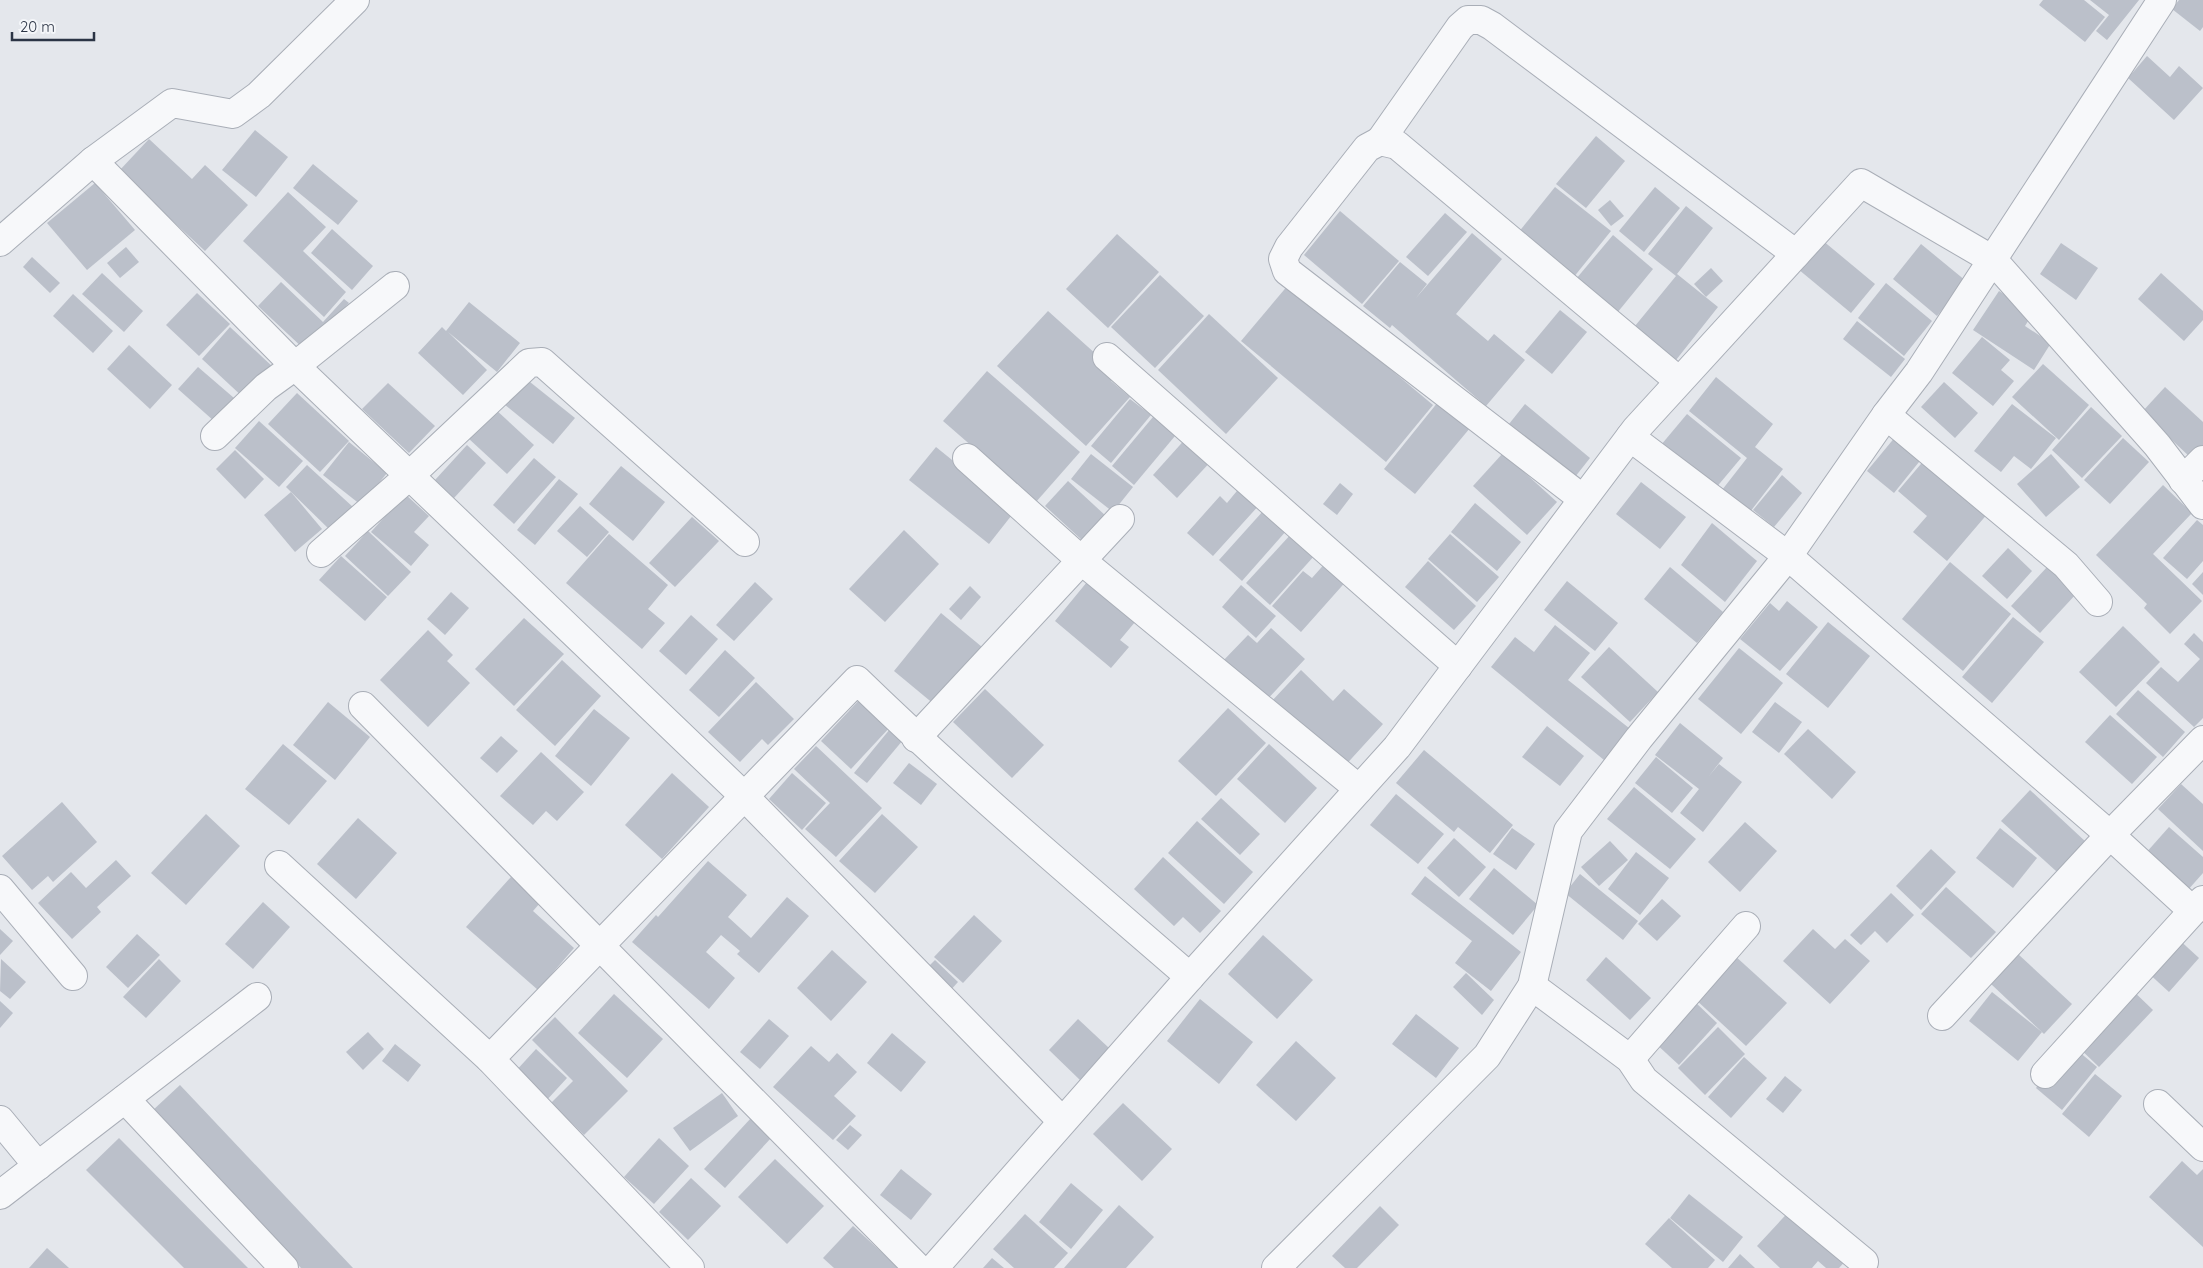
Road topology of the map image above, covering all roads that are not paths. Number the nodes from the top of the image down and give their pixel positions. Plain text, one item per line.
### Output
1 (355, 0) edge
2 (2162, 0) edge
3 (1380, 141) junction
4 (93, 161) junction
5 (0, 242) edge
6 (1796, 254) junction
7 (1993, 260) junction
8 (395, 286) dead end
9 (1107, 358) dead end
10 (295, 366) junction
11 (1679, 381) junction
12 (1886, 415) junction
13 (215, 436) dead end
14 (1630, 436) junction
15 (967, 458) dead end
16 (2203, 460) edge
17 (408, 477) junction
18 (2183, 480) junction
19 (1583, 499) junction
20 (2203, 506) edge
21 (1120, 519) dead end
22 (745, 542) dead end
23 (321, 553) dead end
24 (1788, 556) junction
25 (1082, 561) junction
26 (2098, 602) dead end
27 (1458, 666) junction
28 (363, 706) dead end
29 (916, 738) junction
30 (2203, 740) edge
31 (1359, 789) junction
32 (744, 796) junction
33 (2110, 835) junction
34 (279, 865) dead end
35 (0, 889) edge
36 (2198, 905) edge
37 (1746, 926) dead end
38 (600, 944) junction
39 (73, 976) dead end
40 (1190, 977) junction
41 (1532, 986) junction
42 (257, 997) dead end
43 (1942, 1016) dead end
44 (490, 1059) junction
45 (1630, 1059) junction
46 (2045, 1074) dead end
47 (125, 1099) junction
48 (2158, 1104) dead end
49 (0, 1120) edge
50 (1062, 1122) junction
51 (2203, 1146) edge
52 (38, 1166) junction
53 (0, 1195) edge
54 (1864, 1266) edge
55 (284, 1268) edge
56 (690, 1268) edge
57 (918, 1268) edge
58 (934, 1268) edge
59 (1276, 1268) edge

1 - 4 street
2 - 7 street
3 - 6 street
3 - 11 street
3 - 19 street
4 - 5 street
4 - 10 street
6 - 7 street
6 - 11 street
7 - 12 street
7 - 18 street
8 - 10 street
9 - 27 street
10 - 13 street
10 - 17 street
11 - 14 street
12 - 24 street
12 - 26 street
14 - 19 street
14 - 24 street
15 - 25 street
16 - 18 street
17 - 22 street
17 - 23 street
17 - 32 street
18 - 20 street
19 - 27 street
21 - 25 street
24 - 33 street
24 - 41 street
25 - 29 street
25 - 31 street
27 - 31 street
28 - 38 street
29 - 32 street
29 - 40 street
30 - 33 street
31 - 40 street
32 - 38 street
32 - 50 street
33 - 36 street
33 - 43 street
34 - 44 street
35 - 39 street
36 - 46 street
37 - 45 street
38 - 44 street
38 - 57 street
40 - 50 street
41 - 45 street
41 - 59 street
42 - 47 street
44 - 56 street
45 - 54 street
47 - 52 street
47 - 55 street
48 - 51 street
49 - 52 street
50 - 58 street
52 - 53 street

